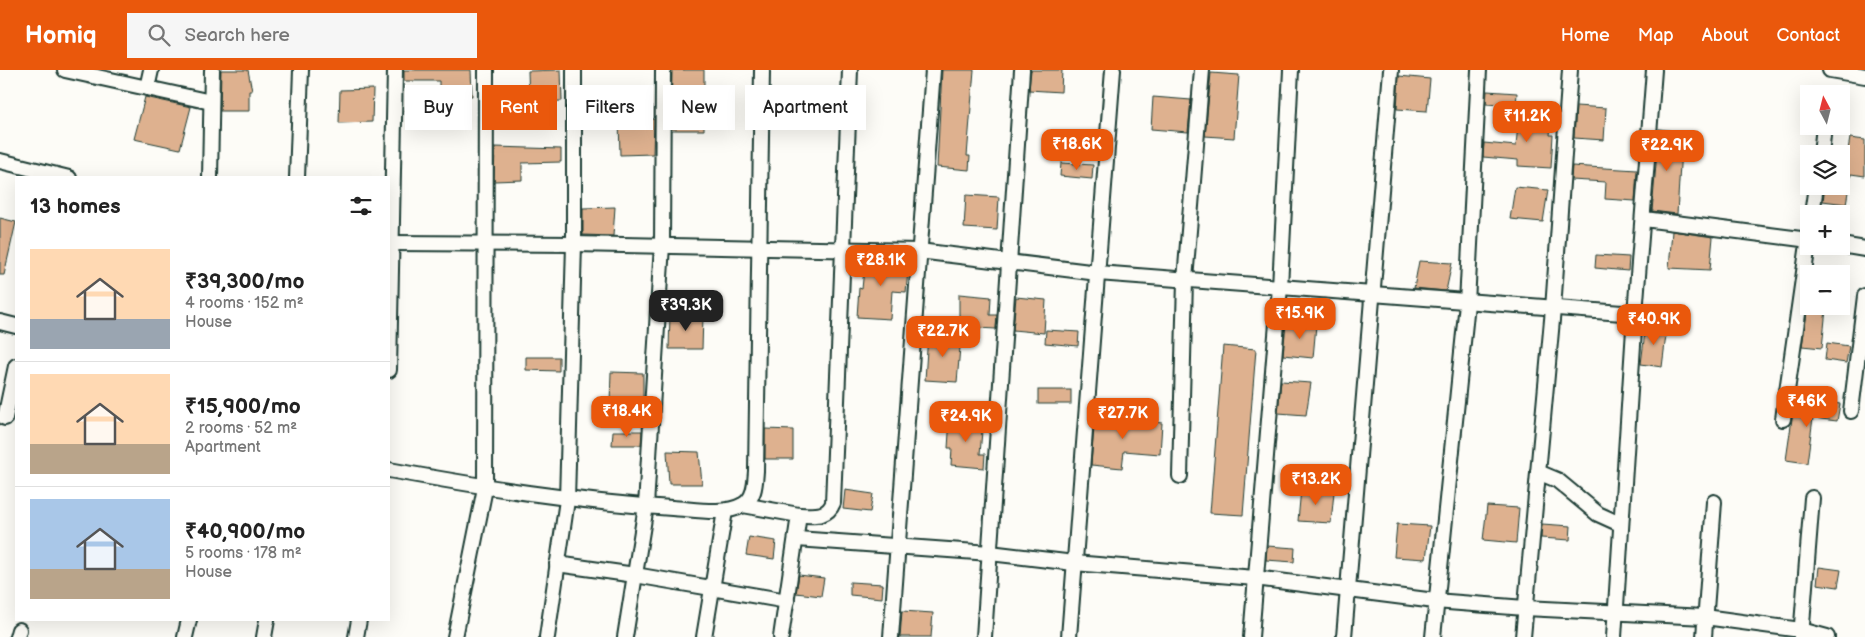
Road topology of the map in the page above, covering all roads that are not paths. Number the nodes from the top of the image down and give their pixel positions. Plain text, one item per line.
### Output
1 (64, 70) edge
2 (151, 70) edge
3 (212, 70) edge
4 (301, 70) edge
5 (395, 70) edge
6 (486, 70) edge
7 (574, 70) edge
8 (663, 70) edge
9 (762, 70) edge
10 (850, 70) edge
11 (933, 70) edge
12 (1022, 70) edge
13 (1114, 70) edge
14 (1202, 70) edge
15 (1291, 70) edge
16 (1391, 70) edge
17 (1479, 70) edge
18 (1570, 70) edge
19 (1654, 70) edge
20 (1830, 70) edge
21 (1865, 76) edge
22 (147, 88) junction
23 (211, 102) junction
24 (0, 161) edge
25 (61, 176) edge
26 (210, 176) edge
27 (297, 176) edge
28 (1644, 219) junction
29 (1800, 238) edge
30 (391, 243) edge
31 (484, 244) junction
32 (574, 244) junction
33 (662, 245) junction
34 (1850, 246) edge
35 (843, 248) junction
36 (758, 249) junction
37 (1865, 249) edge
38 (919, 251) junction
39 (1807, 255) edge
40 (1008, 261) junction
41 (1098, 274) junction
42 (1185, 280) junction
43 (1280, 287) junction
44 (1374, 293) junction
45 (1865, 296) edge
46 (1467, 303) junction
47 (390, 306) edge
48 (1553, 309) junction
49 (1634, 314) junction
50 (0, 322) edge
51 (15, 326) edge
52 (15, 371) edge
53 (1851, 411) dead end
54 (5, 418) dead end
55 (1783, 419) dead end
56 (390, 470) edge
57 (1538, 472) junction
58 (1180, 476) dead end
59 (485, 488) junction
60 (1812, 498) dead end
61 (567, 500) junction
62 (1714, 502) dead end
63 (743, 505) junction
64 (646, 506) junction
65 (725, 511) junction
66 (799, 515) junction
67 (1620, 524) junction
68 (797, 539) junction
69 (898, 548) junction
70 (990, 553) junction
71 (1074, 563) junction
72 (557, 564) junction
73 (635, 575) junction
74 (1255, 578) junction
75 (712, 588) junction
76 (1349, 588) junction
77 (787, 601) junction
78 (1435, 601) junction
79 (1525, 608) junction
80 (1615, 611) junction
81 (1705, 617) junction
82 (189, 621) edge
83 (267, 621) edge
84 (358, 621) edge
85 (1801, 634) edge
86 (185, 637) edge
87 (264, 637) edge
88 (356, 637) edge
89 (455, 637) edge
90 (546, 637) edge
91 (626, 637) edge
92 (704, 637) edge
93 (781, 637) edge
94 (891, 637) edge
95 (984, 637) edge
96 (1069, 637) edge
97 (1250, 637) edge
98 (1344, 637) edge
99 (1433, 637) edge
100 (1523, 637) edge
101 (1614, 637) edge
102 (1704, 637) edge
103 (1827, 637) edge

1 - 22 street
2 - 22 street
3 - 23 street
4 - 27 street
5 - 30 street
6 - 31 street
7 - 32 street
8 - 33 street
9 - 36 street
10 - 35 street
11 - 38 street
12 - 40 street
13 - 41 street
14 - 42 street
15 - 43 street
16 - 44 street
17 - 46 street
18 - 48 street
19 - 28 street
20 - 21 street
22 - 23 street
23 - 26 street
24 - 25 street
28 - 29 street
28 - 49 street
30 - 31 street
30 - 47 street
31 - 32 street
31 - 59 street
32 - 33 street
32 - 61 street
33 - 36 street
33 - 64 street
34 - 37 street
35 - 36 street
35 - 38 street
35 - 66 street
36 - 63 street
38 - 40 street
38 - 69 street
39 - 55 street
40 - 41 street
40 - 70 street
41 - 42 street
41 - 71 street
42 - 43 street
42 - 58 street
43 - 44 street
43 - 74 street
44 - 46 street
44 - 76 street
45 - 53 street
46 - 48 street
46 - 78 street
48 - 49 street
48 - 57 street
49 - 67 street
50 - 51 street
52 - 54 street
56 - 59 street
57 - 67 street
57 - 79 street
59 - 61 street
59 - 89 street
60 - 85 street
61 - 64 street
61 - 72 street
62 - 81 street
63 - 65 street
63 - 66 street
64 - 65 street
64 - 73 street
65 - 75 street
66 - 68 street
67 - 80 street
68 - 69 street
68 - 77 street
69 - 70 street
69 - 94 street
70 - 71 street
70 - 95 street
71 - 74 street
71 - 96 street
72 - 73 street
72 - 90 street
73 - 75 street
73 - 91 street
74 - 76 street
74 - 97 street
75 - 77 street
75 - 92 street
76 - 78 street
76 - 98 street
77 - 93 street
78 - 79 street
78 - 99 street
79 - 80 street
79 - 100 street
80 - 81 street
80 - 101 street
81 - 85 street
81 - 102 street
82 - 86 street
83 - 87 street
84 - 88 street
85 - 103 street

